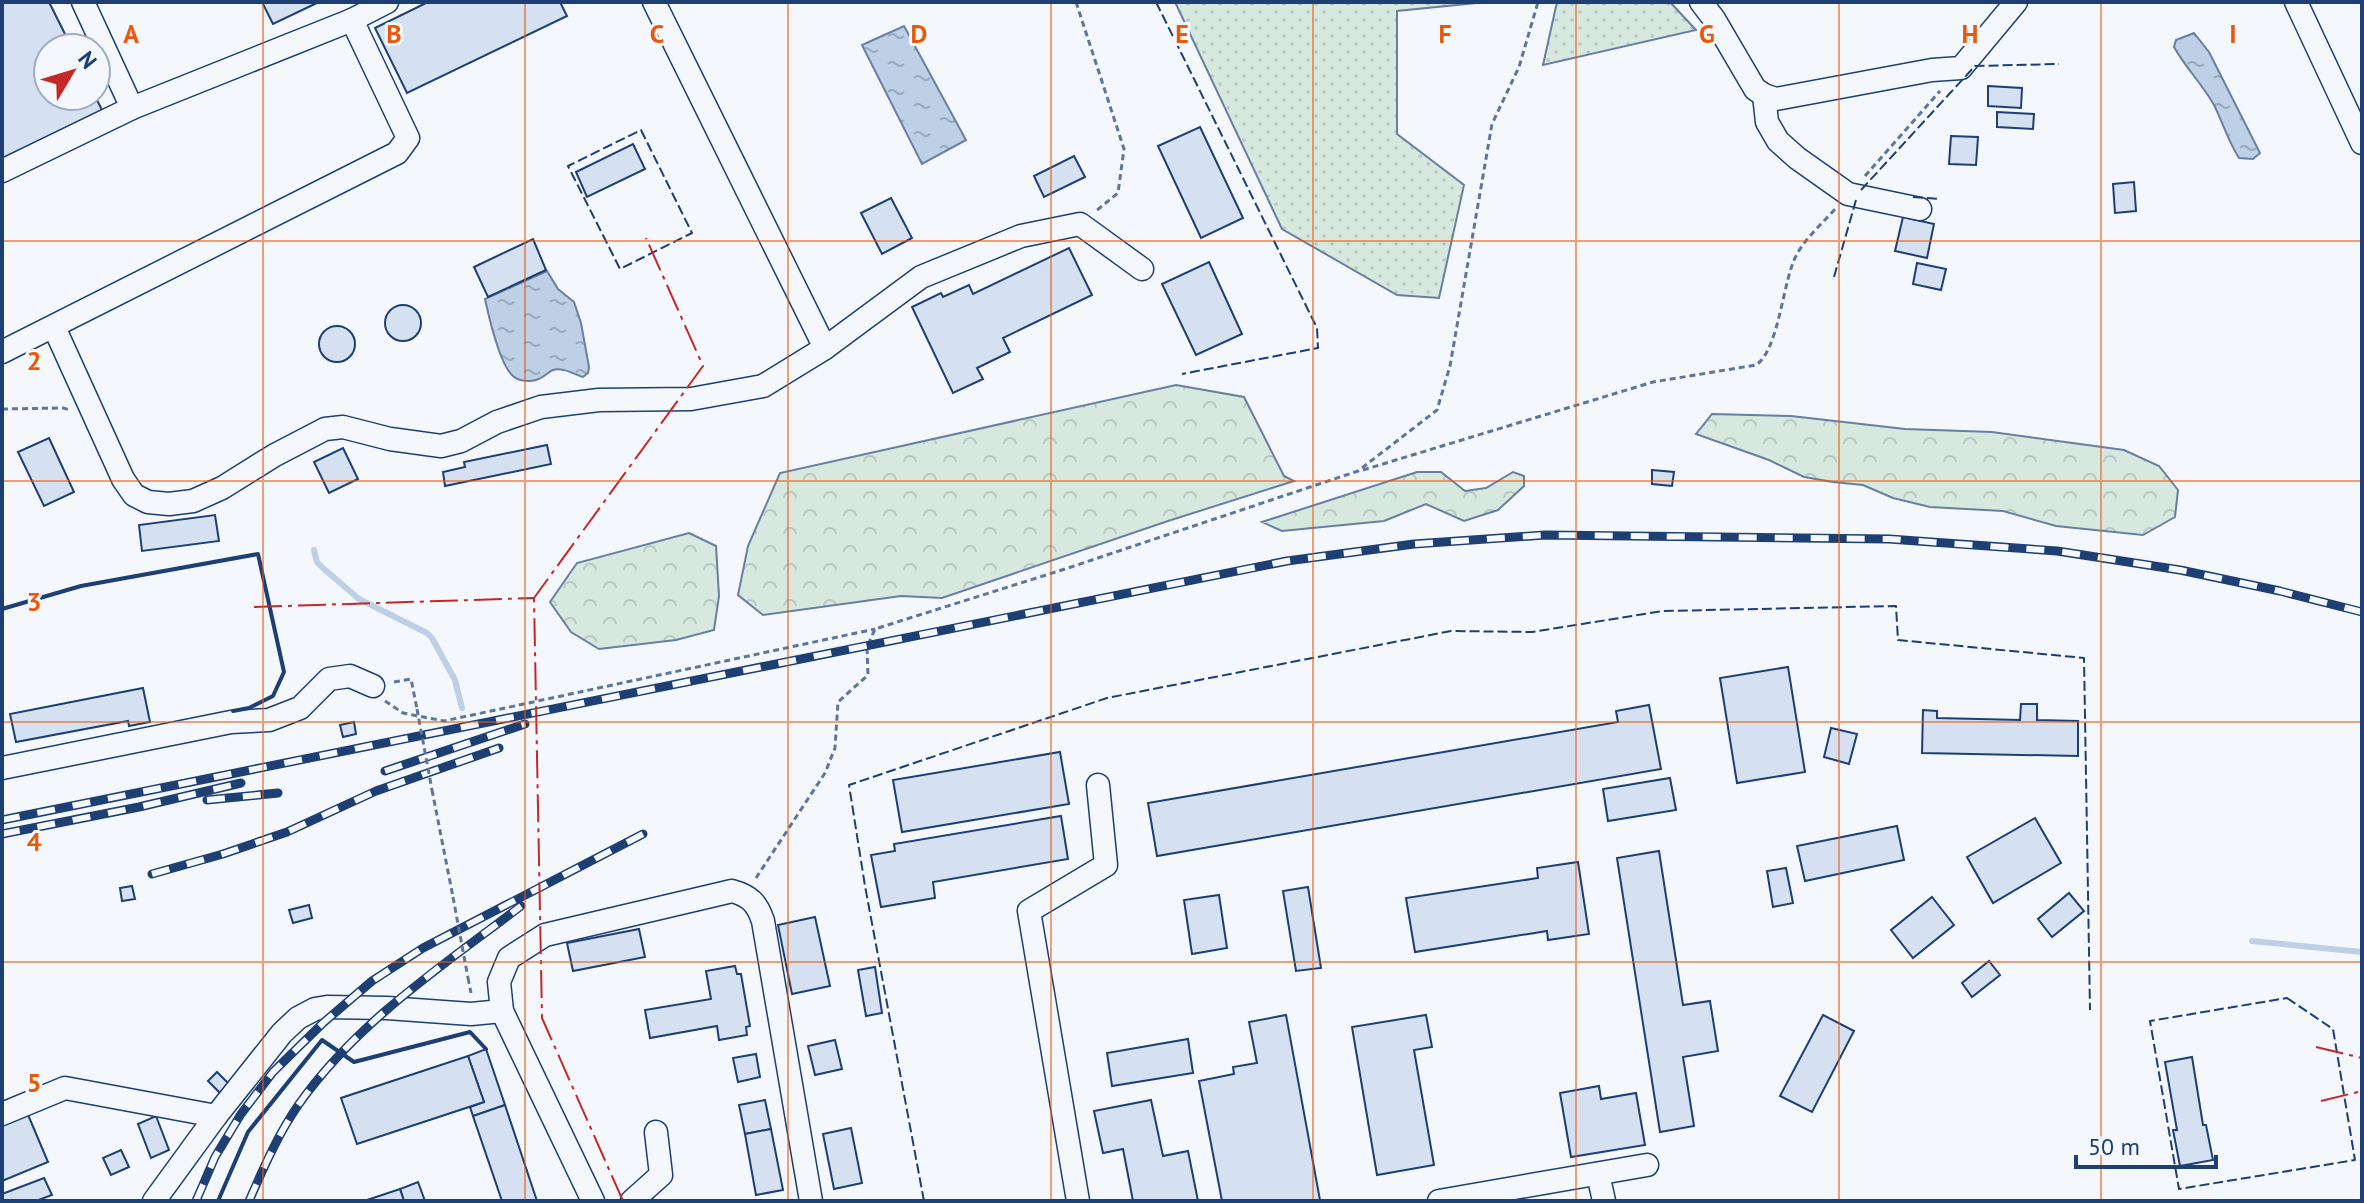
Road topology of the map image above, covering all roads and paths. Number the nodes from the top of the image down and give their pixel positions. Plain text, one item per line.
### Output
1 (83, 2) edge
2 (387, 2) edge
3 (654, 2) edge
4 (1076, 2) edge
5 (1538, 2) edge
6 (1701, 2) edge
7 (2016, 2) edge
8 (2296, 2) edge
9 (352, 20) junction
10 (1961, 68) junction
11 (1764, 95) junction
12 (132, 108) junction
13 (2362, 143) edge
14 (2, 171) edge
15 (1848, 194) junction
16 (1920, 209) dead end
17 (1080, 224) junction
18 (1142, 269) dead end
19 (54, 327) junction
20 (825, 348) junction
21 (2, 352) edge
22 (2, 409) edge
23 (95, 417) junction
24 (1358, 471) junction
25 (875, 629) junction
26 (373, 686) junction
27 (2, 768) edge
28 (1098, 785) dead end
29 (745, 895) junction
30 (471, 995) dead end
31 (502, 1011) junction
32 (2, 1114) edge
33 (216, 1116) junction
34 (656, 1132) dead end
35 (1647, 1165) dead end
36 (1598, 1174) junction
37 (154, 1201) edge
38 (593, 1201) edge
39 (632, 1201) edge
40 (811, 1201) edge
41 (1078, 1201) edge
42 (1439, 1201) edge
43 (1604, 1201) edge

1 - 12 street
2 - 9 street
3 - 20 street
4 - 17 path
5 - 24 path
6 - 11 street
7 - 10 street
8 - 13 street
9 - 12 street
9 - 19 street
10 - 11 street
10 - 15 path
11 - 15 street
12 - 14 street
15 - 16 street
15 - 24 path
17 - 18 street
17 - 20 street
19 - 21 street
19 - 23 street
20 - 23 street
22 - 23 path
24 - 25 path
25 - 26 path
25 - 29 path
26 - 27 street
26 - 30 path, bridge
28 - 41 street
29 - 31 street
29 - 40 street
31 - 33 street
31 - 38 street
32 - 33 street
33 - 37 street
34 - 39 street
35 - 36 street
36 - 42 street
36 - 43 street

